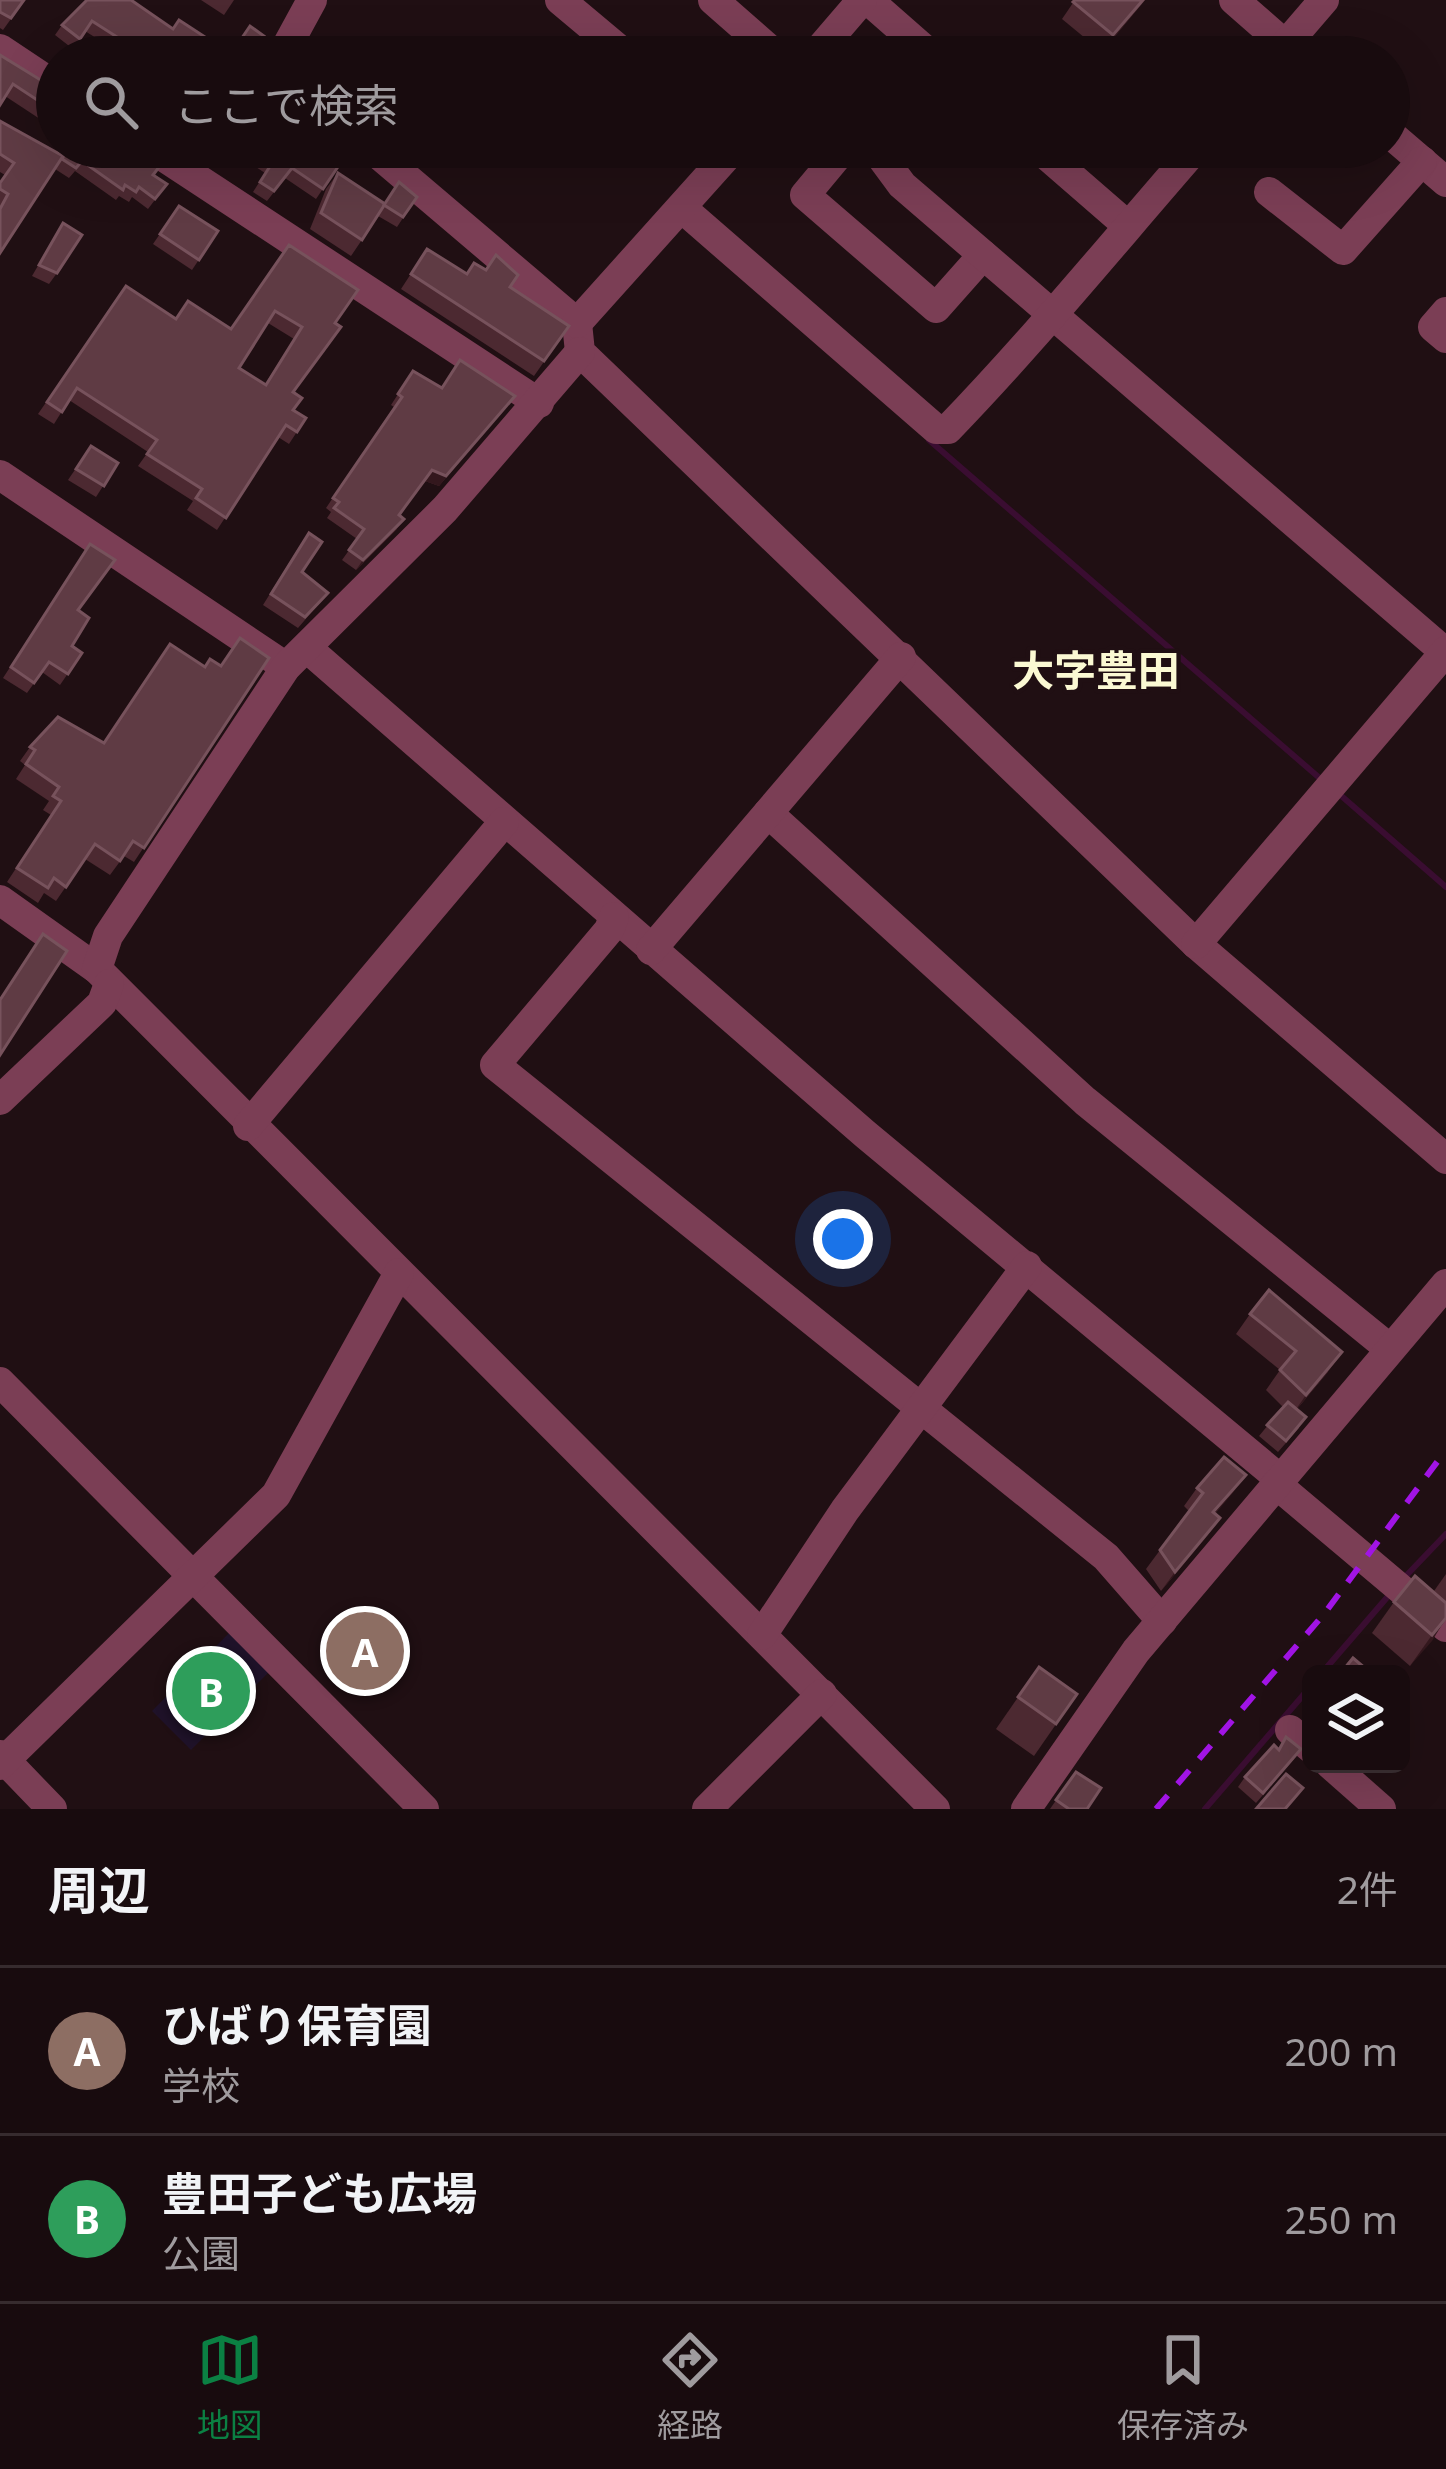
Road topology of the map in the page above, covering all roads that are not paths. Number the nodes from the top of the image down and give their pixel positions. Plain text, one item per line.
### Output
1 (312, 0) edge
2 (560, 0) edge
3 (713, 0) edge
4 (865, 0) edge
5 (1234, 0) edge
6 (1324, 0) edge
7 (292, 36) edge
8 (603, 36) edge
9 (754, 36) edge
10 (832, 36) edge
11 (908, 36) edge
12 (1269, 36) edge
13 (1298, 36) edge
14 (0, 50) edge
15 (36, 73) edge
16 (1410, 151) edge
17 (1422, 161) junction
18 (180, 168) edge
19 (393, 168) edge
20 (717, 168) edge
21 (828, 168) edge
22 (889, 168) edge
23 (1060, 168) edge
24 (1178, 168) edge
25 (1446, 182) edge
26 (1269, 192) dead end
27 (683, 209) junction
28 (1128, 226) junction
29 (983, 255) junction
30 (1051, 312) junction
31 (1446, 312) edge
32 (578, 338) junction
33 (1446, 338) edge
34 (538, 403) junction
35 (0, 475) edge
36 (1446, 652) edge
37 (902, 657) junction
38 (297, 658) junction
39 (768, 813) junction
40 (504, 822) junction
41 (0, 900) edge
42 (614, 917) junction
43 (1196, 944) junction
44 (651, 950) junction
45 (103, 976) junction
46 (0, 1100) edge
47 (248, 1126) junction
48 (1446, 1160) edge
49 (1027, 1267) junction
50 (399, 1274) junction
51 (1446, 1284) edge
52 (1390, 1349) junction
53 (0, 1382) edge
54 (919, 1411) junction
55 (1278, 1482) junction
56 (190, 1575) junction
57 (1162, 1621) junction
58 (1446, 1627) edge
59 (762, 1635) junction
60 (822, 1694) junction
61 (1, 1760) edge
62 (1340, 1773) edge
63 (52, 1809) edge
64 (424, 1809) edge
65 (707, 1809) edge
66 (934, 1809) edge
67 (1026, 1809) edge
68 (1381, 1809) edge

1 - 7 street
2 - 8 street
3 - 9 street
4 - 10 street
4 - 11 street
5 - 12 street
6 - 13 street
14 - 15 street
16 - 17 street
17 - 25 street
17 - 26 street
18 - 34 street
19 - 32 street
20 - 27 street
21 - 29 street
22 - 29 street
23 - 28 street
24 - 28 street
27 - 30 street
27 - 32 street
28 - 30 street
29 - 30 street
30 - 36 street
31 - 33 street
32 - 34 street
32 - 37 street
34 - 38 street
35 - 38 street
36 - 43 street
37 - 39 street
37 - 43 street
38 - 40 street
38 - 45 street
39 - 44 street
39 - 52 street
40 - 42 street
40 - 47 street
41 - 45 street
42 - 44 street
42 - 54 street
43 - 48 street
44 - 49 street
45 - 46 street
45 - 47 street
47 - 50 street
49 - 54 street
49 - 55 street
50 - 56 street
50 - 59 street
51 - 52 street
52 - 55 street
53 - 56 street
54 - 57 street
54 - 59 street
55 - 57 street
55 - 58 street
56 - 61 street
56 - 64 street
57 - 67 street
59 - 60 street
60 - 65 street
60 - 66 street
61 - 63 street
62 - 68 street

